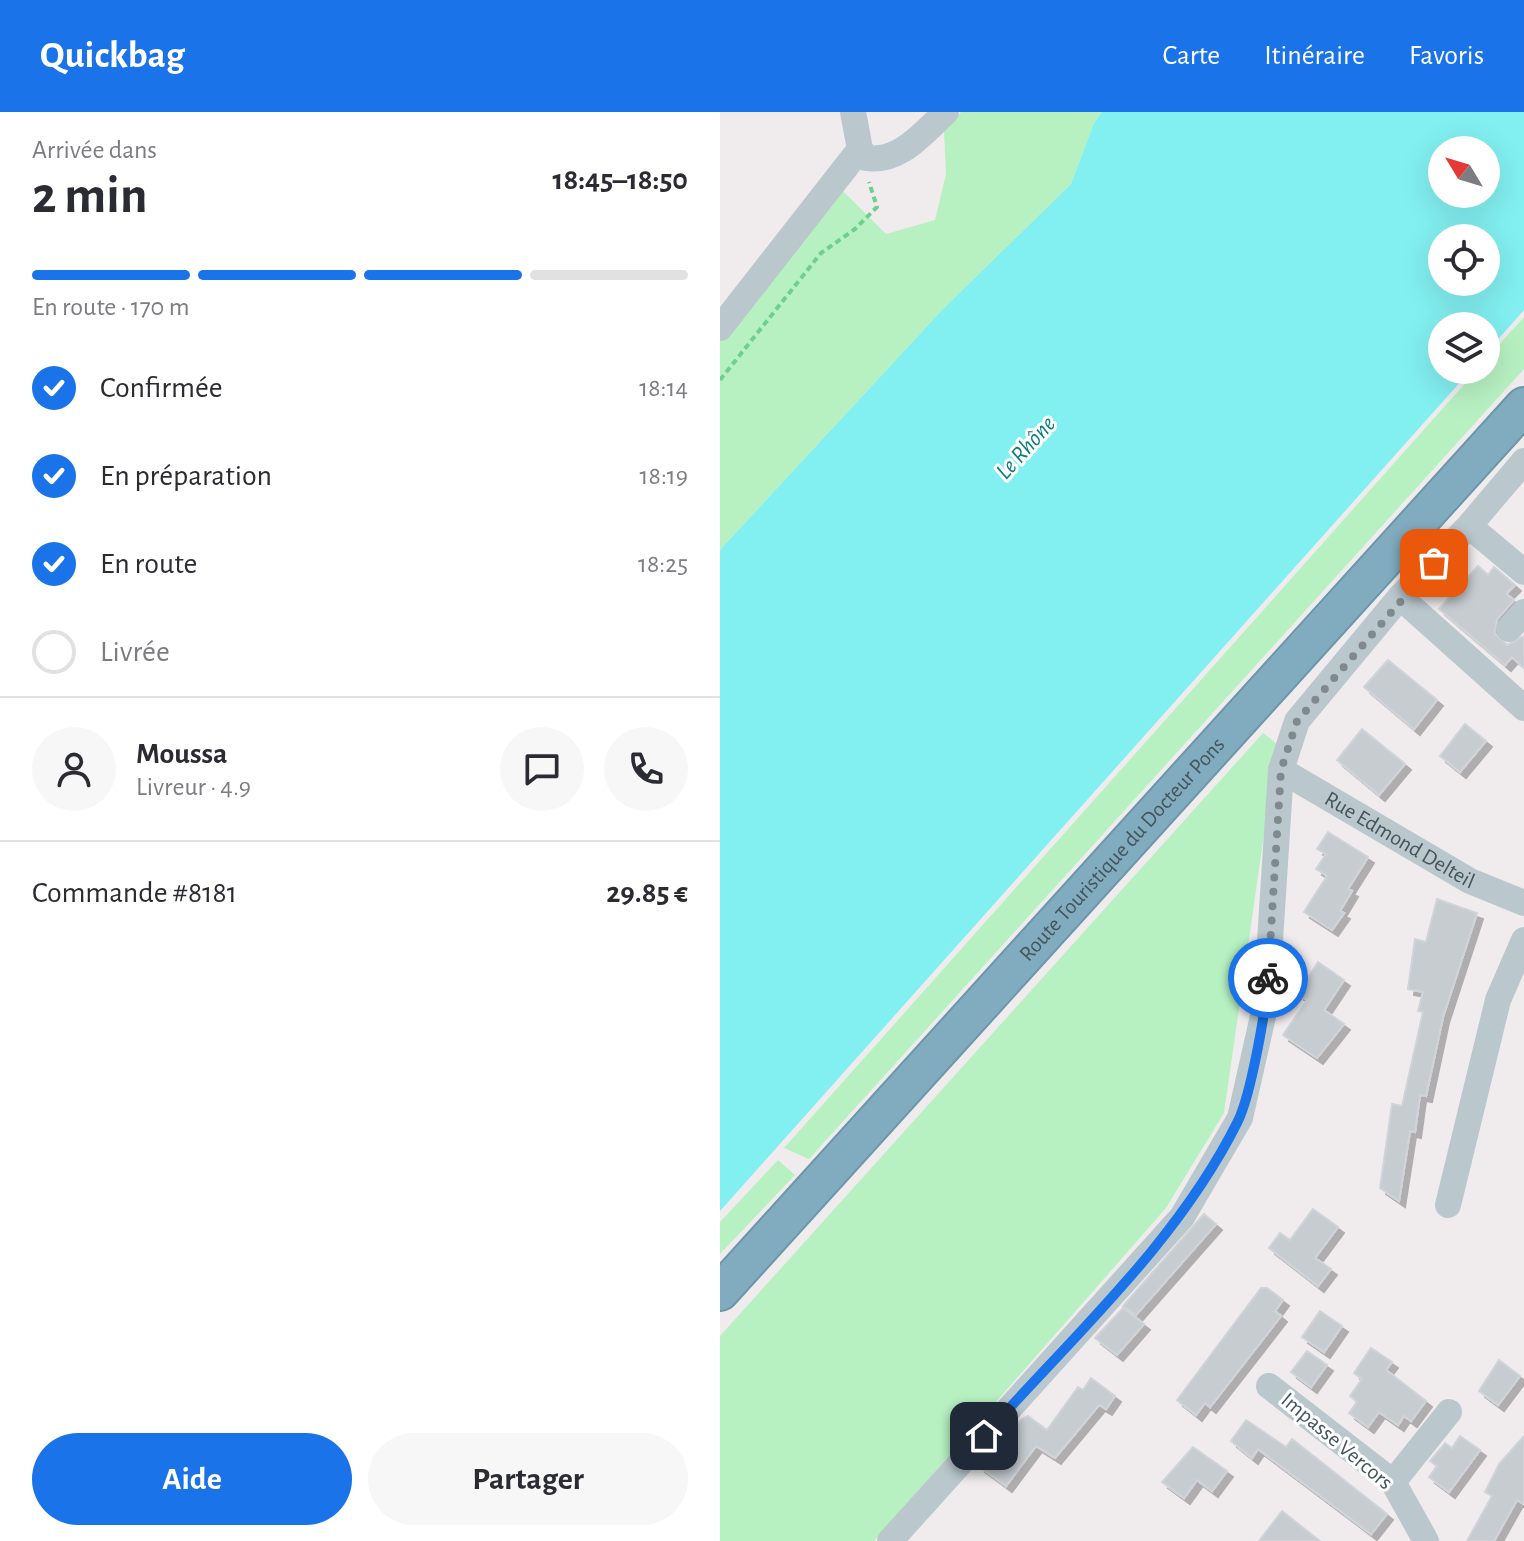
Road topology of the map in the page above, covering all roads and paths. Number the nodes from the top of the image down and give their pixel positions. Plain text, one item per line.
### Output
1 (853, 112) edge
2 (946, 112) edge
3 (868, 154) junction
4 (720, 328) edge
5 (720, 380) edge
6 (1524, 406) edge
7 (1524, 461) edge
8 (1469, 526) junction
9 (1524, 572) edge
10 (1400, 597) junction
11 (1524, 708) edge
12 (1281, 770) junction
13 (1524, 903) edge
14 (1524, 940) edge
15 (1448, 1205) dead end
16 (720, 1292) edge
17 (1269, 1386) dead end
18 (1449, 1412) dead end
19 (1393, 1482) junction
20 (890, 1541) edge
21 (1426, 1541) edge

1 - 3 street
2 - 3 street
3 - 4 street
3 - 5 path
6 - 16 highway, Route Touristique du Docteur Pons
7 - 8 street
8 - 9 street
8 - 10 street
10 - 11 street
10 - 12 street
12 - 13 street, Rue Edmond Delteil
12 - 20 street
14 - 15 street
17 - 19 street, Impasse Vercors
18 - 19 street
19 - 21 street, Impasse Vercors

